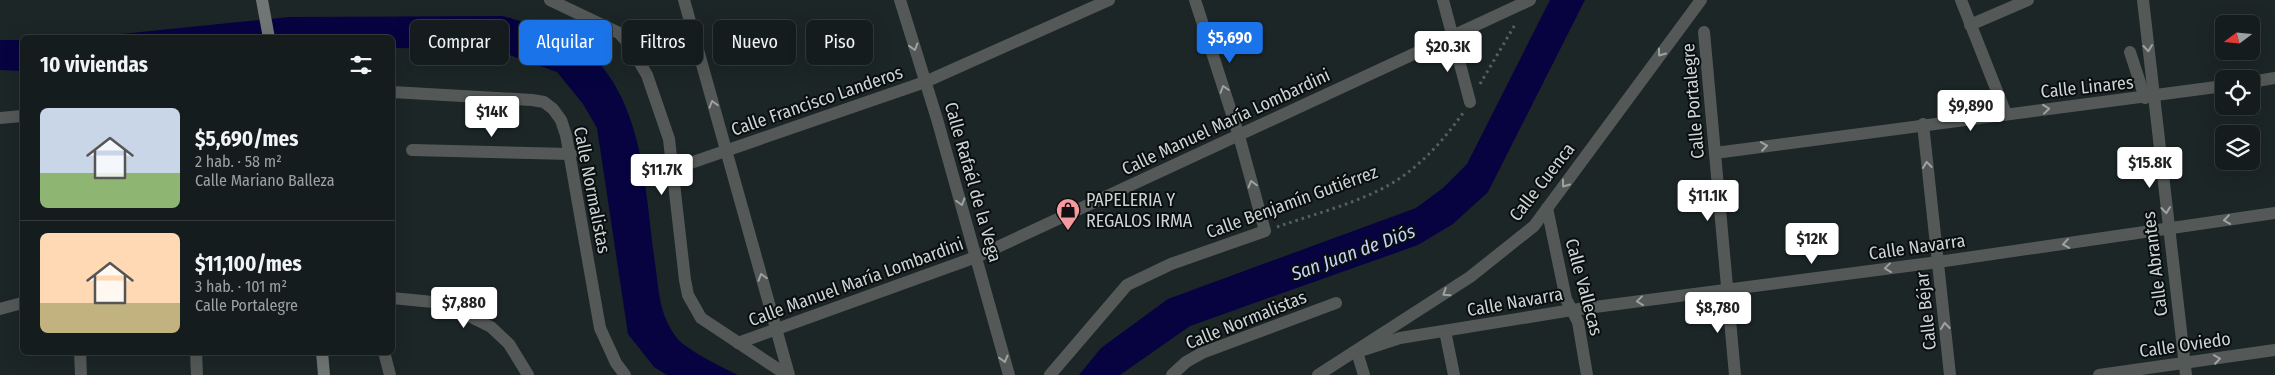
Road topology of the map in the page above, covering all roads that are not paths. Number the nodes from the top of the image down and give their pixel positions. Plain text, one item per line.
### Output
1 (262, 0) edge
2 (550, 0) edge
3 (684, 0) edge
4 (900, 0) edge
5 (1109, 0) edge
6 (1195, 0) edge
7 (1443, 0) edge
8 (1530, 0) edge
9 (1701, 0) edge
10 (1960, 0) edge
11 (2028, 0) edge
12 (2143, 0) edge
13 (1970, 25) junction
14 (1704, 32) dead end
15 (268, 35) edge
16 (1452, 37) junction
17 (2130, 52) dead end
18 (2275, 78) edge
19 (2260, 80) edge
20 (925, 82) junction
21 (2215, 87) edge
22 (395, 92) edge
23 (2149, 98) junction
24 (1470, 102) road end
25 (2006, 114) junction
26 (0, 118) edge
27 (20, 120) edge
28 (1923, 124) junction
29 (1239, 136) junction
30 (412, 150) dead end
31 (726, 151) junction
32 (1715, 153) junction
33 (571, 154) junction
34 (673, 169) junction
35 (1547, 208) junction
36 (2275, 213) edge
37 (2168, 229) junction
38 (976, 256) junction
39 (1938, 262) junction
40 (1727, 290) junction
41 (395, 298) edge
42 (20, 303) edge
43 (1336, 303) dead end
44 (0, 309) edge
45 (1572, 310) junction
46 (776, 330) junction
47 (1445, 331) junction
48 (738, 343) junction
49 (2275, 350) edge
50 (1357, 352) junction
51 (80, 355) edge
52 (196, 355) edge
53 (322, 355) edge
54 (385, 355) edge
55 (2185, 369) edge
56 (81, 375) edge
57 (197, 375) edge
58 (324, 375) edge
59 (390, 375) edge
60 (528, 375) edge
61 (626, 375) edge
62 (788, 375) edge
63 (1009, 375) edge
64 (1050, 375) edge
65 (1172, 375) edge
66 (1318, 375) edge
67 (1364, 375) edge
68 (1454, 375) edge
69 (1587, 375) edge
70 (1735, 375) edge
71 (1950, 375) edge
72 (2099, 375) edge

1 - 15 street
2 - 34 street
31 -> 3 street
4 -> 20 street, Calle Rafaél de la Vega
5 - 20 street, Calle Francisco Landeros
29 -> 6 street
7 - 16 street
8 - 16 street, Calle Manuel María Lombardini
9 -> 35 street, Calle Cuenca
10 - 13 street
11 - 13 street
12 -> 23 street, Calle Abrantes
13 - 25 street
14 - 32 street, Calle Portalegre
16 - 24 street
16 - 29 street, Calle Manuel María Lombardini
17 - 23 street
18 - 19 street
20 - 31 street, Calle Francisco Landeros
20 -> 38 street, Calle Rafaél de la Vega
21 - 23 street, Calle Linares
22 - 33 street, Calle Normalistas
25 -> 23 street, Calle Linares
23 -> 37 street, Calle Abrantes
25 - 28 street, Calle Linares
26 - 27 street
32 -> 28 street, Calle Linares
39 -> 28 street, Calle Béjar
29 - 38 street, Calle Manuel María Lombardini
64 -> 29 street, Calle Benjamín Gutiérrez
30 - 33 street
31 - 34 street, Calle Francisco Landeros
46 -> 31 street
32 - 40 street, Calle Portalegre
33 - 61 street, Calle Normalistas
34 - 48 street
35 - 45 street, Calle Vallecas
35 -> 50 street, Calle Cuenca
36 -> 37 street, Calle Navarra
37 -> 39 street, Calle Navarra
37 - 55 street, Calle Abrantes
38 - 46 street, Calle Manuel María Lombardini
38 -> 63 street, Calle Rafaél de la Vega
39 -> 40 street, Calle Navarra
71 -> 39 street, Calle Béjar
40 -> 45 street, Calle Navarra
40 - 70 street, Calle Portalegre
41 - 60 street
42 - 44 street
43 - 65 street, Calle Normalistas
45 - 47 street, Calle Navarra
45 - 69 street, Calle Vallecas
46 - 48 street, Calle Manuel María Lombardini
46 - 62 street
47 - 50 street, Calle Navarra
47 - 68 street
48 - 62 street
55 -> 49 street, Calle Oviedo
50 - 66 street, Calle Cuenca
50 - 67 street
51 - 56 street
52 - 57 street
53 - 58 street
54 - 59 street
55 - 72 street, Calle Oviedo

